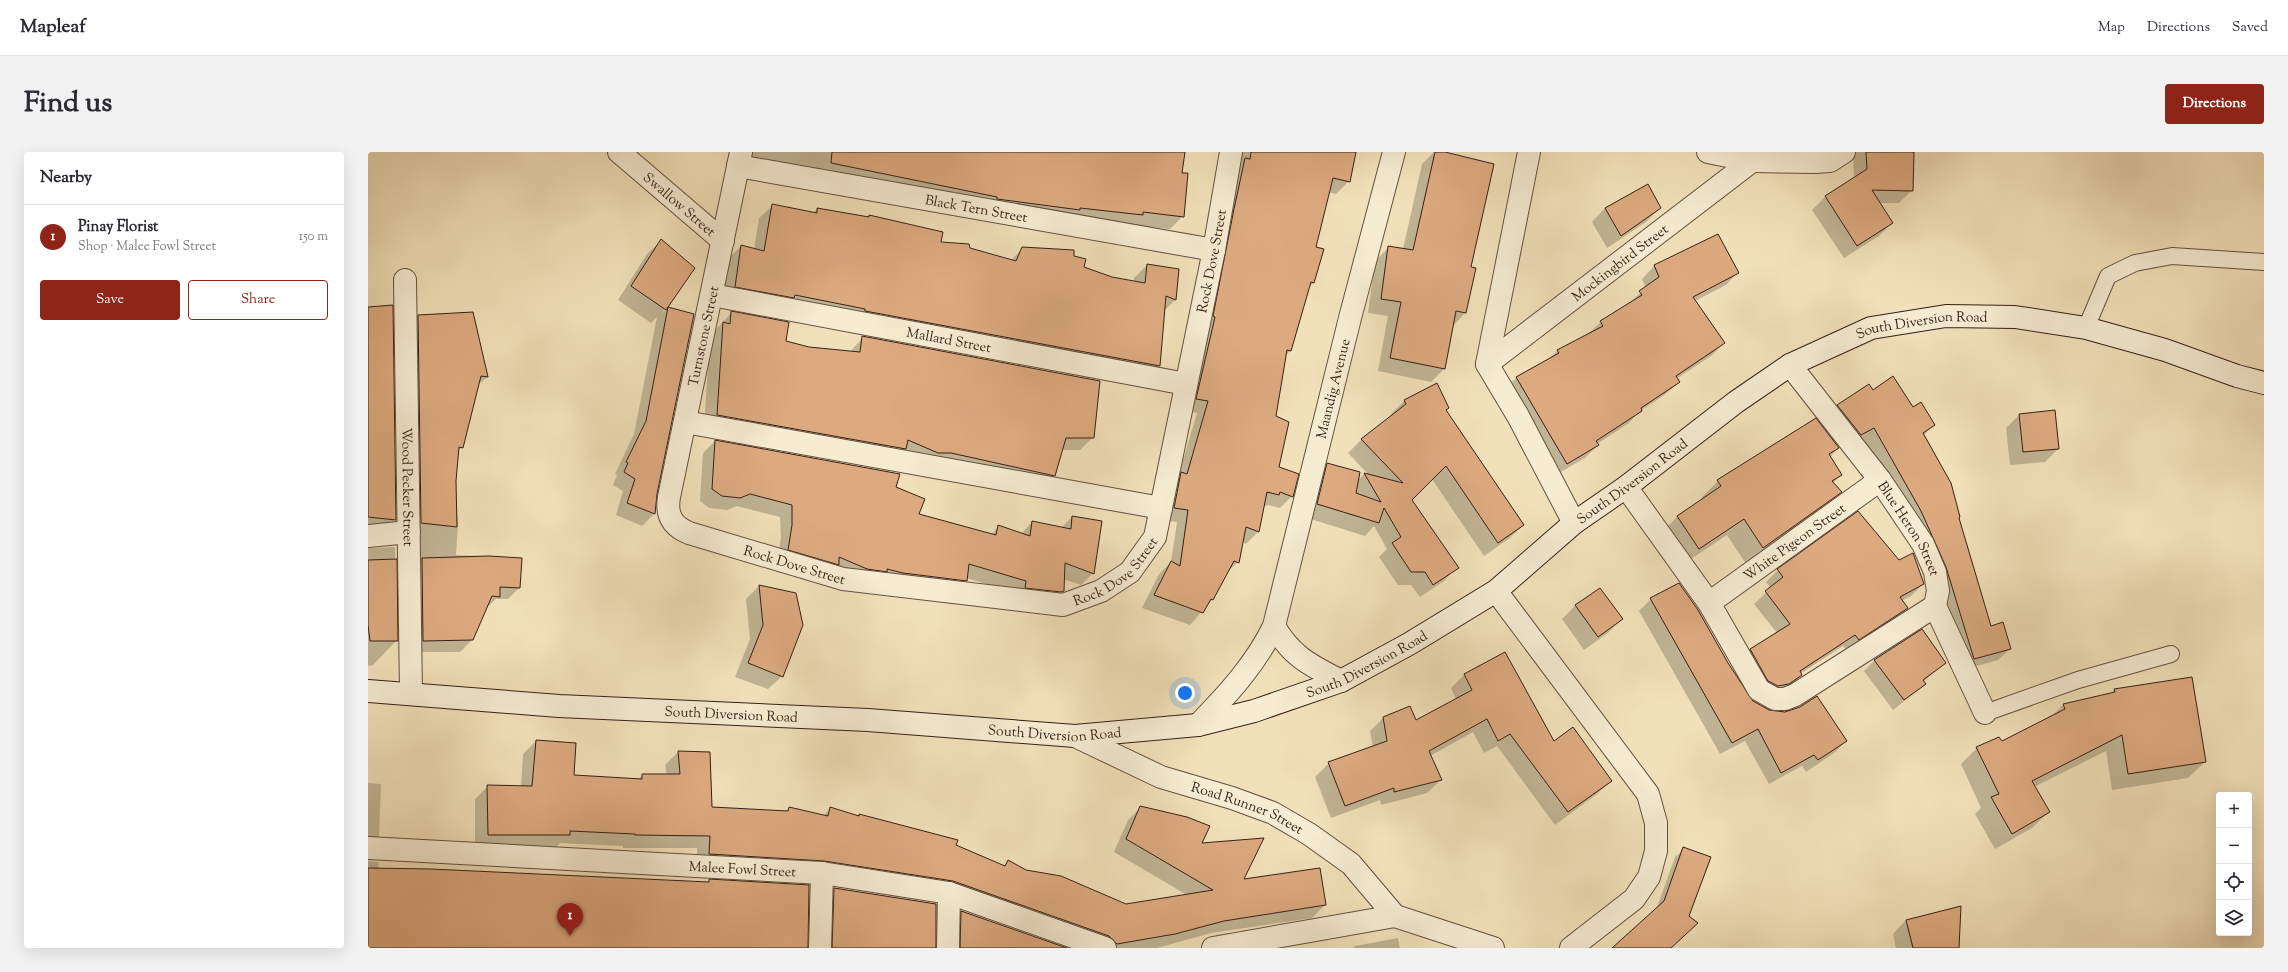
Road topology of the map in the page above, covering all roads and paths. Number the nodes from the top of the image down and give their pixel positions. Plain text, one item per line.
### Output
1 (619, 152) edge
2 (1232, 152) edge
3 (1394, 152) edge
4 (1529, 152) edge
5 (1708, 152) edge
6 (1843, 153) edge
7 (740, 159) edge
8 (1752, 161) junction
9 (723, 241) junction
10 (1214, 250) junction
11 (2264, 262) edge
12 (405, 280) dead end
13 (712, 295) junction
14 (2086, 328) junction
15 (1486, 364) junction
16 (1790, 365) junction
17 (2264, 383) edge
18 (1186, 384) junction
19 (685, 422) junction
20 (1880, 480) junction
21 (1626, 487) junction
22 (1161, 508) junction
23 (670, 519) joint
24 (1574, 523) junction
25 (409, 532) junction
26 (368, 536) edge
27 (1496, 591) junction
28 (1709, 603) junction
29 (1935, 606) junction
30 (1274, 626) junction
31 (2171, 654) dead end
32 (1341, 681) junction
33 (368, 690) edge
34 (411, 693) junction
35 (1985, 713) joint
36 (1198, 725) junction
37 (1075, 736) junction
38 (368, 848) edge
39 (822, 873) junction
40 (949, 893) junction
41 (1395, 916) junction
42 (820, 948) edge
43 (948, 948) edge
44 (1106, 948) edge
45 (1213, 948) edge
46 (1493, 948) edge
47 (1571, 948) edge

1 - 9 street, Swallow Street
2 - 10 street, Rock Dove Street
3 - 30 street, Maandig Avenue
4 - 15 street
5 - 8 street
6 - 8 street
7 - 9 street, Turnstone Street
7 - 10 street, Black Tern Street
8 - 15 street, Mockingbird Street
9 - 13 street, Turnstone Street
10 - 18 street, Rock Dove Street
11 - 14 lane
12 - 25 street, Wood Pecker Street
13 - 18 street, Mallard Street
13 - 19 street, Turnstone Street
14 - 16 street, South Diversion Road
14 - 17 street, South Diversion Road
15 - 24 street
16 - 20 street, Blue Heron Street
16 - 21 street, South Diversion Road
18 - 22 street, Rock Dove Street
19 - 22 street
19 - 23 street, Turnstone Street
20 - 28 street, White Pigeon Street
20 - 29 street, Blue Heron Street
21 - 24 street, South Diversion Road
21 - 28 street
22 - 23 street, Rock Dove Street
24 - 27 street, South Diversion Road
25 - 26 street
25 - 34 street, Wood Pecker Street
27 - 32 street, South Diversion Road
27 - 47 street
28 - 29 street
29 - 35 street
30 - 32 street
30 - 36 street, Maandig Avenue
31 - 35 lane
32 - 36 street, South Diversion Road
33 - 34 street, South Diversion Road
34 - 37 street, South Diversion Road
36 - 37 street, South Diversion Road
37 - 41 street, Road Runner Street
38 - 39 street, Malee Fowl Street
39 - 40 street, Malee Fowl Street
39 - 42 street
40 - 43 street
40 - 44 street, Malee Fowl Street
41 - 45 street
41 - 46 street

